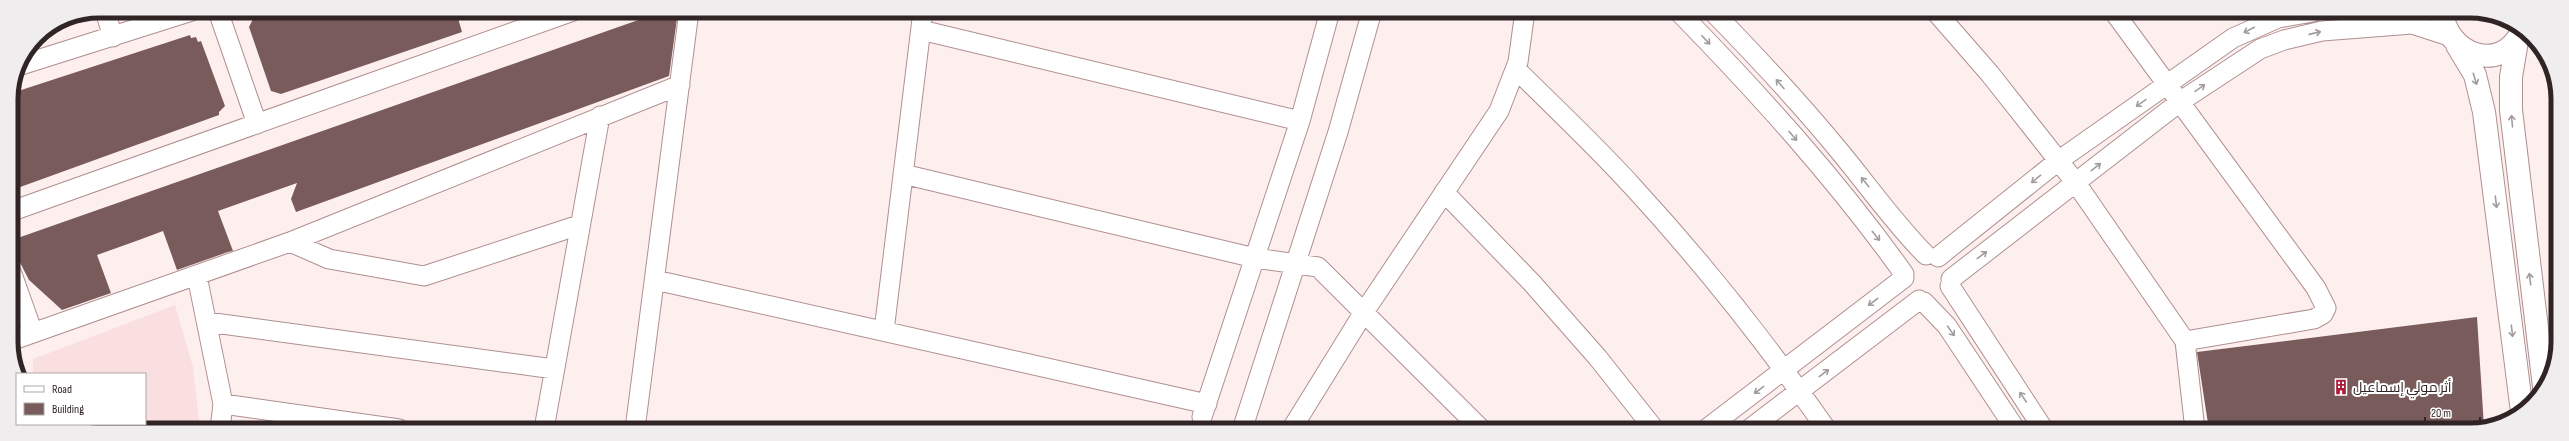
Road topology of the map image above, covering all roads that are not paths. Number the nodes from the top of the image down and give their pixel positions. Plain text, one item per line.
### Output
1 (107, 18) edge
2 (171, 18) edge
3 (220, 18) edge
4 (553, 18) edge
5 (688, 18) edge
6 (922, 18) edge
7 (1328, 18) edge
8 (1370, 18) edge
9 (1524, 18) edge
10 (1685, 18) edge
11 (1718, 18) edge
12 (1941, 18) edge
13 (2118, 18) edge
14 (2278, 18) joint
15 (2443, 18) edge
16 (921, 30) junction
17 (2520, 36) edge
18 (2521, 36) edge
19 (113, 37) junction
20 (2284, 40) junction
21 (2453, 41) junction
22 (26, 63) edge
23 (1516, 69) junction
24 (2168, 84) junction
25 (680, 86) junction
26 (2181, 102) junction
27 (600, 116) junction
28 (1300, 121) junction
29 (257, 124) junction
30 (2058, 161) junction
31 (903, 174) junction
32 (2076, 183) junction
33 (1444, 192) junction
34 (18, 210) edge
35 (579, 225) junction
36 (290, 242) junction
37 (1932, 256) junction
38 (1255, 258) junction
39 (1296, 263) junction
40 (197, 276) junction
41 (1904, 276) junction
42 (655, 280) junction
43 (1951, 282) junction
44 (18, 291) edge
45 (1921, 301) junction
46 (1364, 312) junction
47 (207, 322) junction
48 (884, 331) junction
49 (33, 334) junction
50 (18, 338) edge
51 (2185, 341) junction
52 (554, 369) junction
53 (1785, 370) junction
54 (2543, 378) edge
55 (1800, 391) junction
56 (223, 404) junction
57 (2521, 404) edge
58 (221, 423) edge
59 (357, 423) edge
60 (545, 423) edge
61 (636, 423) edge
62 (1244, 423) edge
63 (1295, 423) edge
64 (1475, 423) edge
65 (1649, 423) edge
66 (1714, 423) edge
67 (1757, 423) edge
68 (1822, 423) edge
69 (2011, 423) edge
70 (2040, 423) edge
71 (2195, 423) edge

1 - 19 street
2 - 19 street
3 - 29 street
4 - 29 street
5 - 25 street
6 - 16 street
7 - 28 street
8 - 39 street
9 - 23 street
10 -> 41 street
37 -> 11 street
12 - 30 street
13 - 24 street
14 - 20 street
14 -> 24 street
15 - 21 highway
16 - 28 street
16 - 31 street
17 - 21 highway
54 -> 18 highway
19 - 22 street
20 -> 21 street
26 -> 20 street
21 -> 57 highway
23 - 33 street
23 - 53 street
24 - 26 street
24 -> 30 street
25 - 27 street
25 - 42 street
32 -> 26 street
26 - 51 street
27 - 35 street
27 - 36 street
28 - 38 street
29 - 34 street
30 - 32 street
30 -> 37 street
31 - 38 street
31 - 48 street
43 -> 32 street
32 - 51 street
33 - 46 street
33 - 65 street
35 - 36 street
35 - 52 street
36 - 40 street
37 - 41 street
37 - 43 street
38 - 39 street
38 - 48 street
39 - 46 street
39 - 62 street
40 - 47 street
40 - 49 street
41 - 45 street
41 -> 53 street
42 - 48 street
42 - 61 street
43 - 45 street
70 -> 43 street
44 - 49 street
55 -> 45 street
45 -> 69 street
46 - 63 street
46 - 64 street
47 - 52 street
47 - 56 street
49 - 50 street
51 - 71 street
52 - 60 street
53 - 55 street
53 -> 66 street
55 - 67 street
55 - 68 street
56 - 58 street
56 - 59 street

